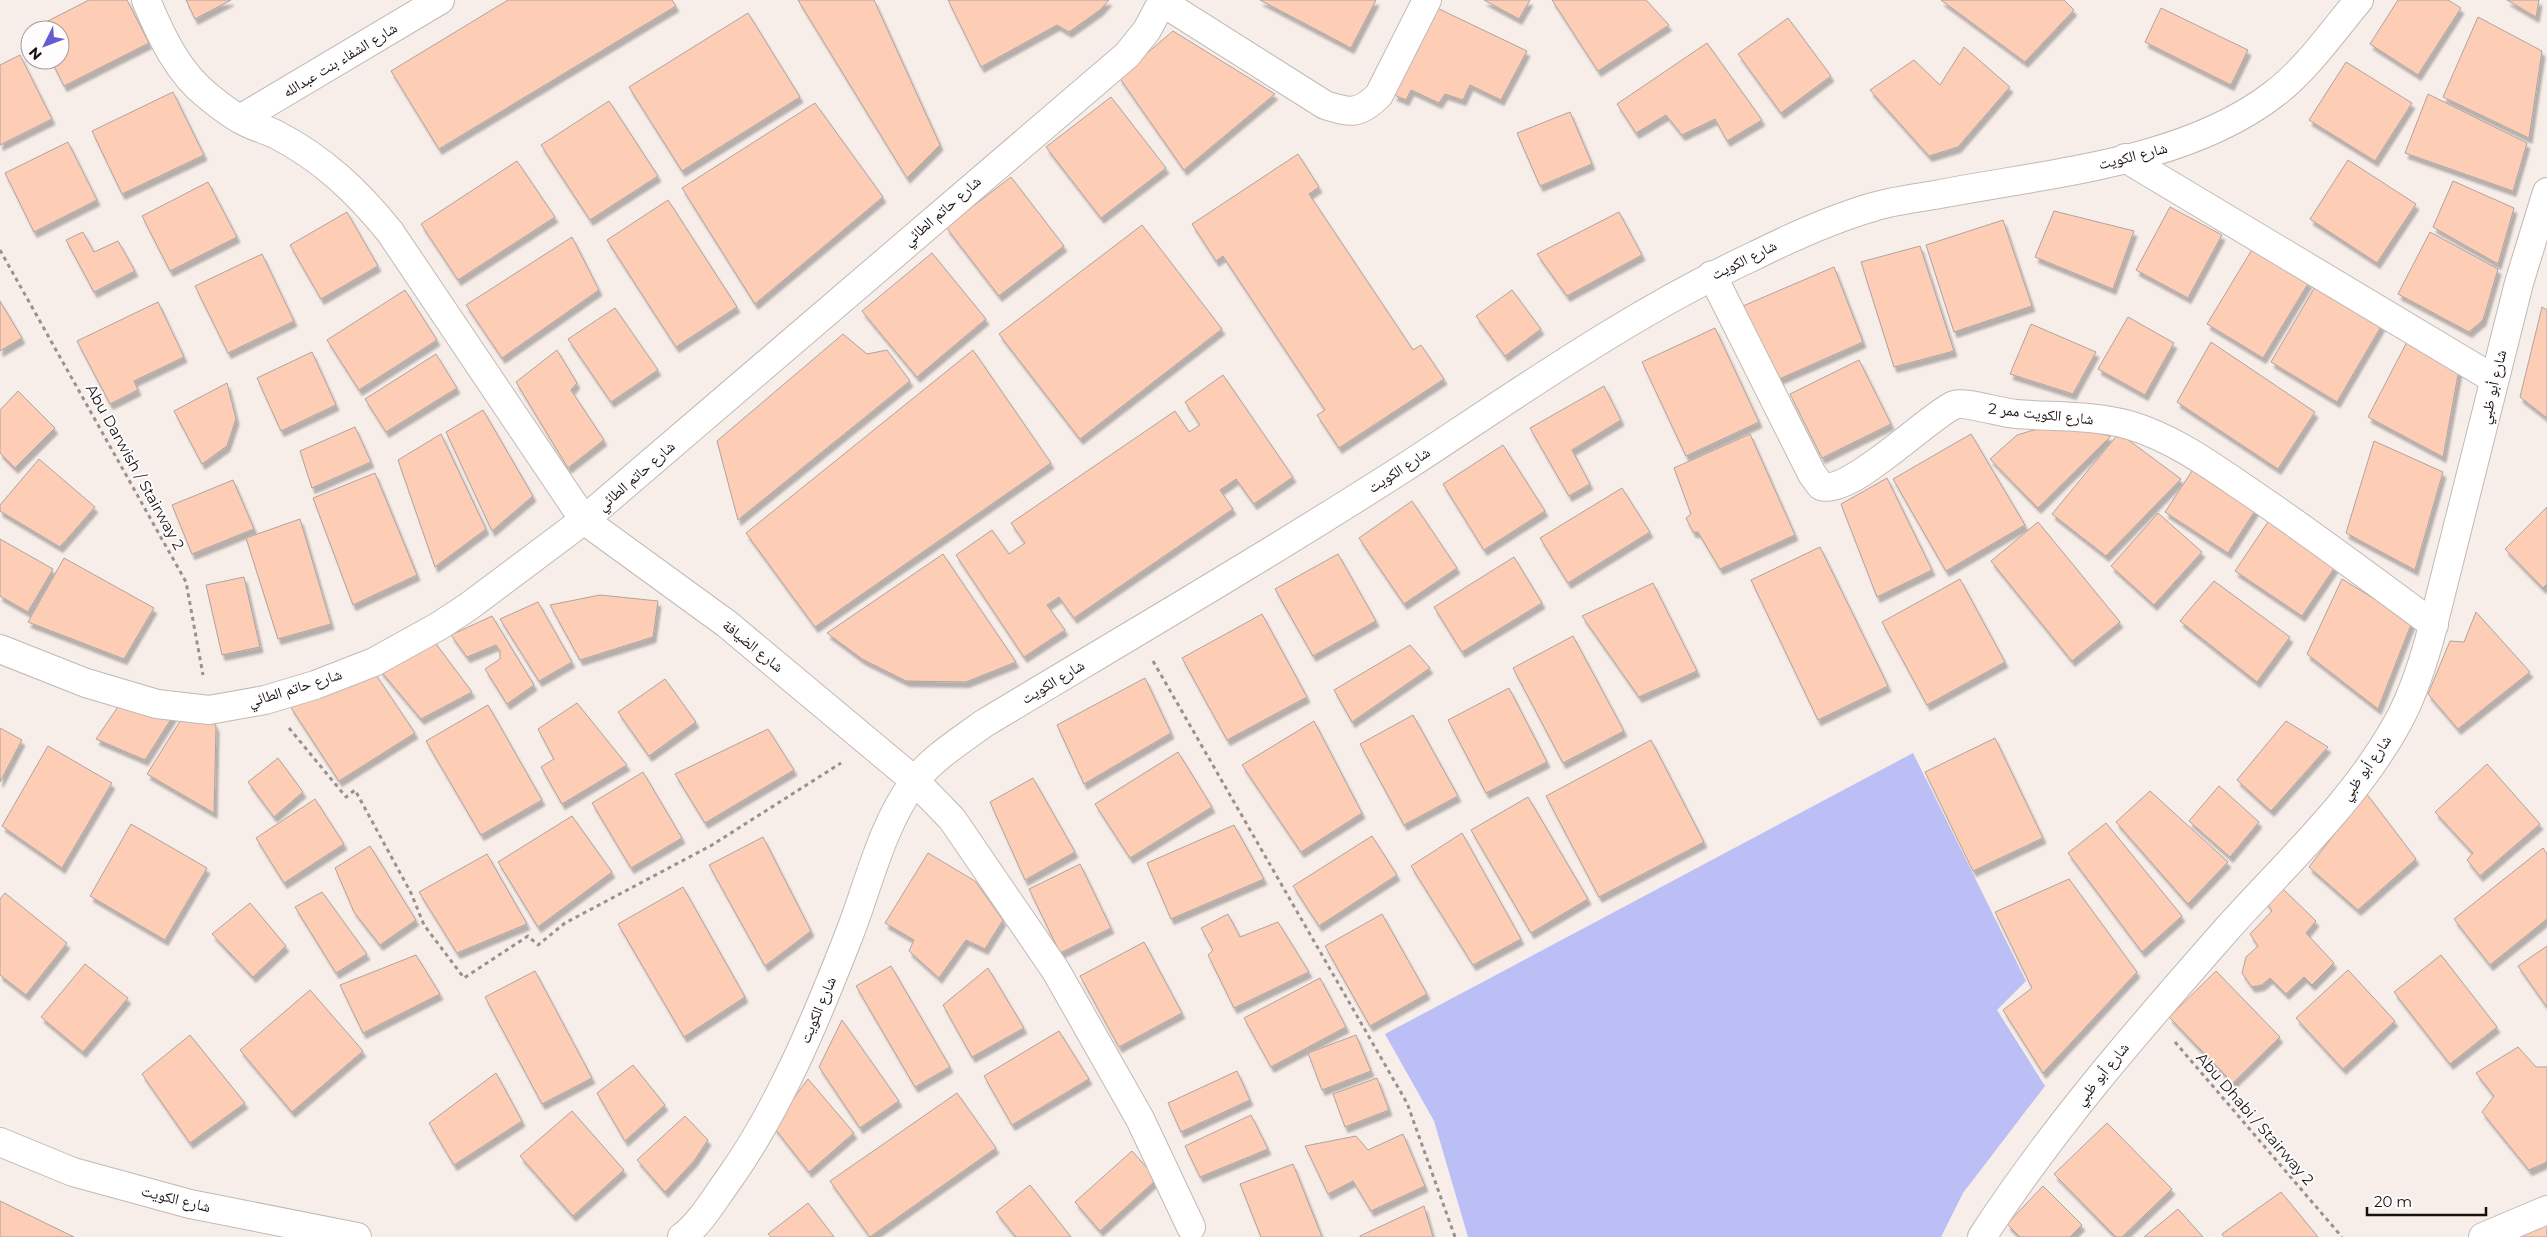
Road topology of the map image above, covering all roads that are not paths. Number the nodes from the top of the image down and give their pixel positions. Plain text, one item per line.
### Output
1 (146, 0) edge
2 (440, 0) edge
3 (1427, 0) edge
4 (2359, 0) edge
5 (1163, 1) edge
6 (240, 119) junction
7 (2125, 158) junction
8 (2547, 192) edge
9 (1712, 275) junction
10 (2494, 379) junction
11 (584, 520) junction
12 (2434, 625) junction
13 (0, 649) edge
14 (914, 781) junction
15 (0, 1142) edge
16 (2547, 1210) edge
17 (1192, 1227) dead end
18 (358, 1237) edge
19 (682, 1237) edge
20 (1982, 1237) edge
21 (2483, 1237) edge

1 - 6 street
2 - 6 street, شارع الشفاء بنت عبدالله
3 - 5 street
4 - 7 street, شارع الكويت
5 - 11 street, شارع حاتم الطائي
6 - 11 street
7 - 9 street, شارع الكويت
7 - 10 street
8 - 10 street, شارع أبو ظبي
9 - 12 street, شارع الكويت ممر 2
9 - 14 street, شارع الكويت
10 - 12 street, شارع أبو ظبي
11 - 13 street, شارع حاتم الطائي
11 - 14 street, شارع الضيافة
12 - 20 street, شارع أبو ظبي
14 - 17 street, شارع الضيافة
14 - 19 street, شارع الكويت
15 - 18 street, شارع الكويت
16 - 21 street

